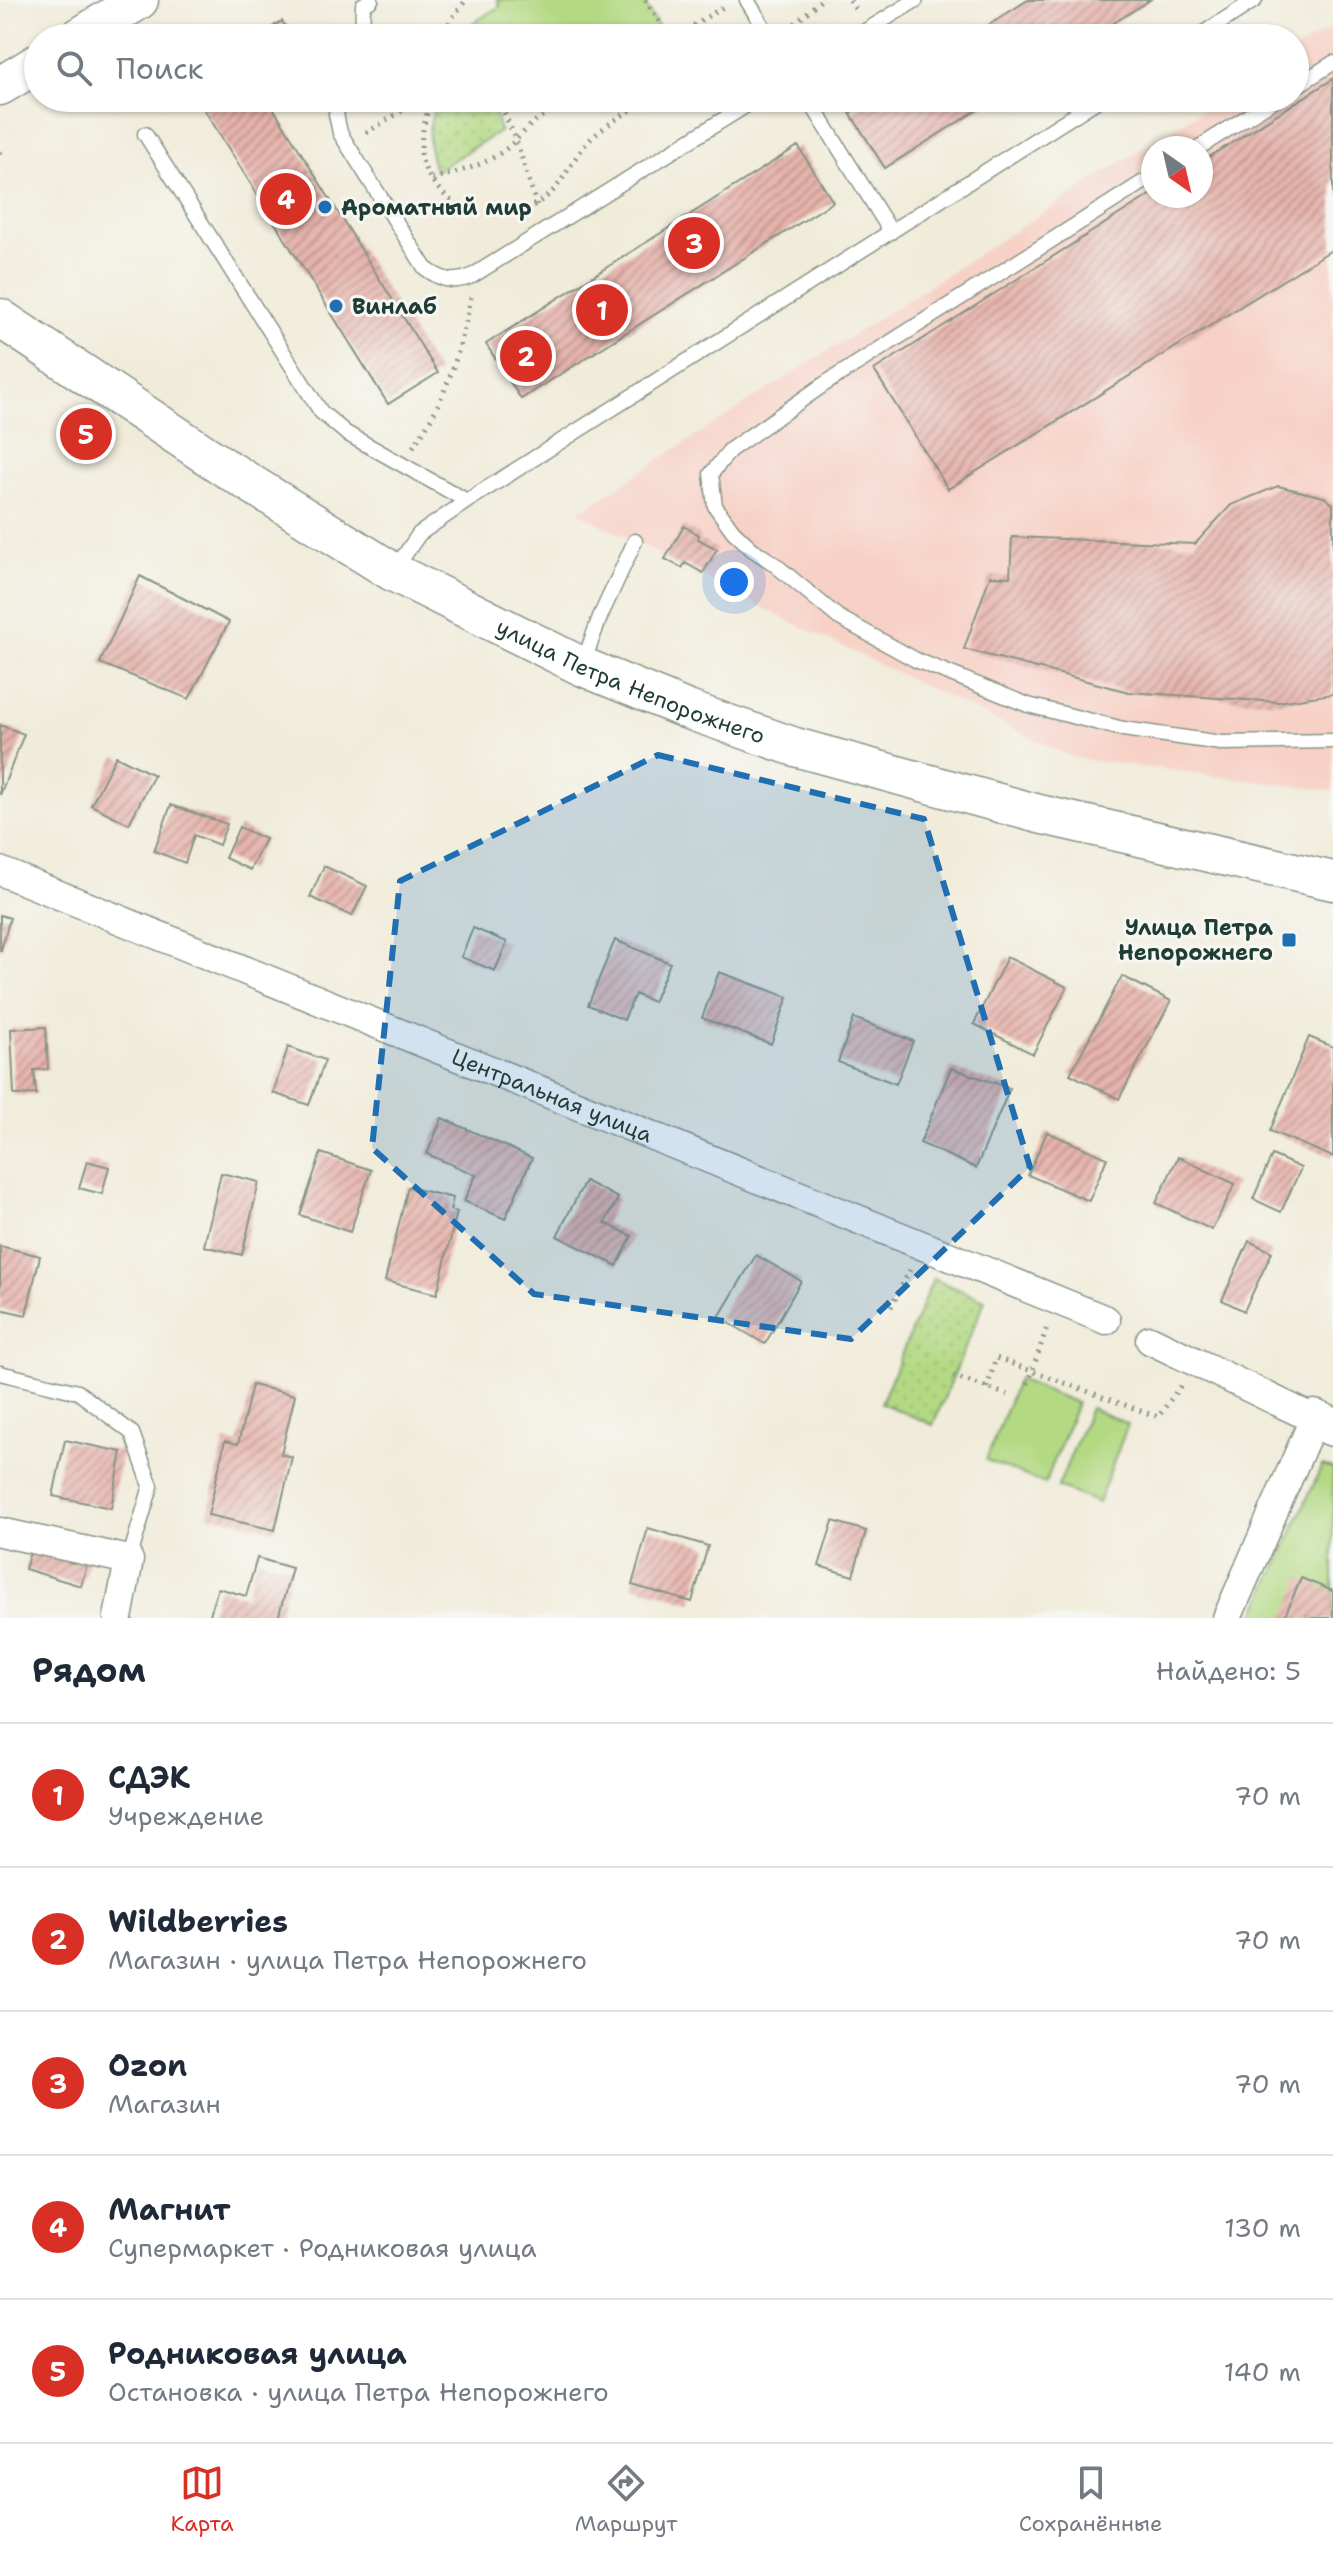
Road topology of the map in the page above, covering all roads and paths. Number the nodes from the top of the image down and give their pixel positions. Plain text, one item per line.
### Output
1 (139, 0) edge
2 (371, 0) edge
3 (466, 0) edge
4 (645, 0) edge
5 (733, 0) edge
6 (747, 0) edge
7 (821, 0) edge
8 (916, 0) edge
9 (1255, 0) edge
10 (100, 24) edge
11 (362, 24) edge
12 (449, 24) edge
13 (661, 24) edge
14 (693, 24) edge
15 (762, 24) edge
16 (795, 24) edge
17 (877, 24) edge
18 (1218, 24) edge
19 (1333, 63) edge
20 (24, 71) edge
21 (1309, 78) edge
22 (0, 86) edge
23 (337, 112) edge
24 (400, 112) edge
25 (428, 112) edge
26 (504, 112) edge
27 (550, 112) edge
28 (633, 112) edge
29 (736, 112) edge
30 (817, 112) edge
31 (1079, 112) edge
32 (1255, 112) edge
33 (145, 134) dead end
34 (1213, 139) edge
35 (516, 140) junction
36 (347, 145) junction
37 (432, 179) junction
38 (1141, 184) edge
39 (536, 204) junction
40 (545, 231) junction
41 (891, 232) junction
42 (472, 276) junction
43 (0, 318) edge
44 (401, 464) junction
45 (467, 501) junction
46 (635, 541) dead end
47 (393, 572) junction
48 (581, 666) junction
49 (1333, 741) edge
50 (0, 871) edge
51 (1333, 881) edge
52 (922, 1244) junction
53 (1056, 1299) junction
54 (891, 1307) dead end
55 (1106, 1320) dead end
56 (1150, 1340) dead end
57 (1033, 1372) junction
58 (0, 1373) edge
59 (953, 1376) dead end
60 (1188, 1377) dead end
61 (1028, 1384) dead end
62 (987, 1388) junction
63 (1011, 1396) dead end
64 (1324, 1423) edge
65 (0, 1532) edge
66 (129, 1560) junction
67 (118, 1618) edge
68 (1227, 1618) edge

1 - 10 street
2 - 11 lane
3 - 12 path
4 - 13 path
5 - 14 path
6 - 15 lane
7 - 16 path
8 - 17 lane
9 - 18 lane
19 - 21 lane
20 - 22 street
23 - 36 lane
24 - 36 path
25 - 37 path
26 - 35 path
27 - 35 path
28 - 39 path
29 - 40 lane
30 - 41 lane
31 - 41 lane
32 - 34 lane
33 - 44 lane
35 - 37 path
35 - 39 path
36 - 42 lane
37 - 39 path
38 - 49 lane
39 - 40 path
40 - 42 lane
41 - 45 lane
42 - 44 path
43 - 47 street, улица Петра Непорожнего
44 - 45 lane
45 - 47 lane
46 - 48 lane
47 - 48 street, улица Петра Непорожнего
48 - 51 street, улица Петра Непорожнего
50 - 52 street, Центральная улица
52 - 53 street, Центральная улица
52 - 54 path
53 - 55 street, Центральная улица
53 - 57 path
56 - 64 street
57 - 60 path
57 - 61 path
57 - 62 path
58 - 66 lane
59 - 62 path
62 - 63 path
64 - 68 street
65 - 66 street
66 - 67 street

